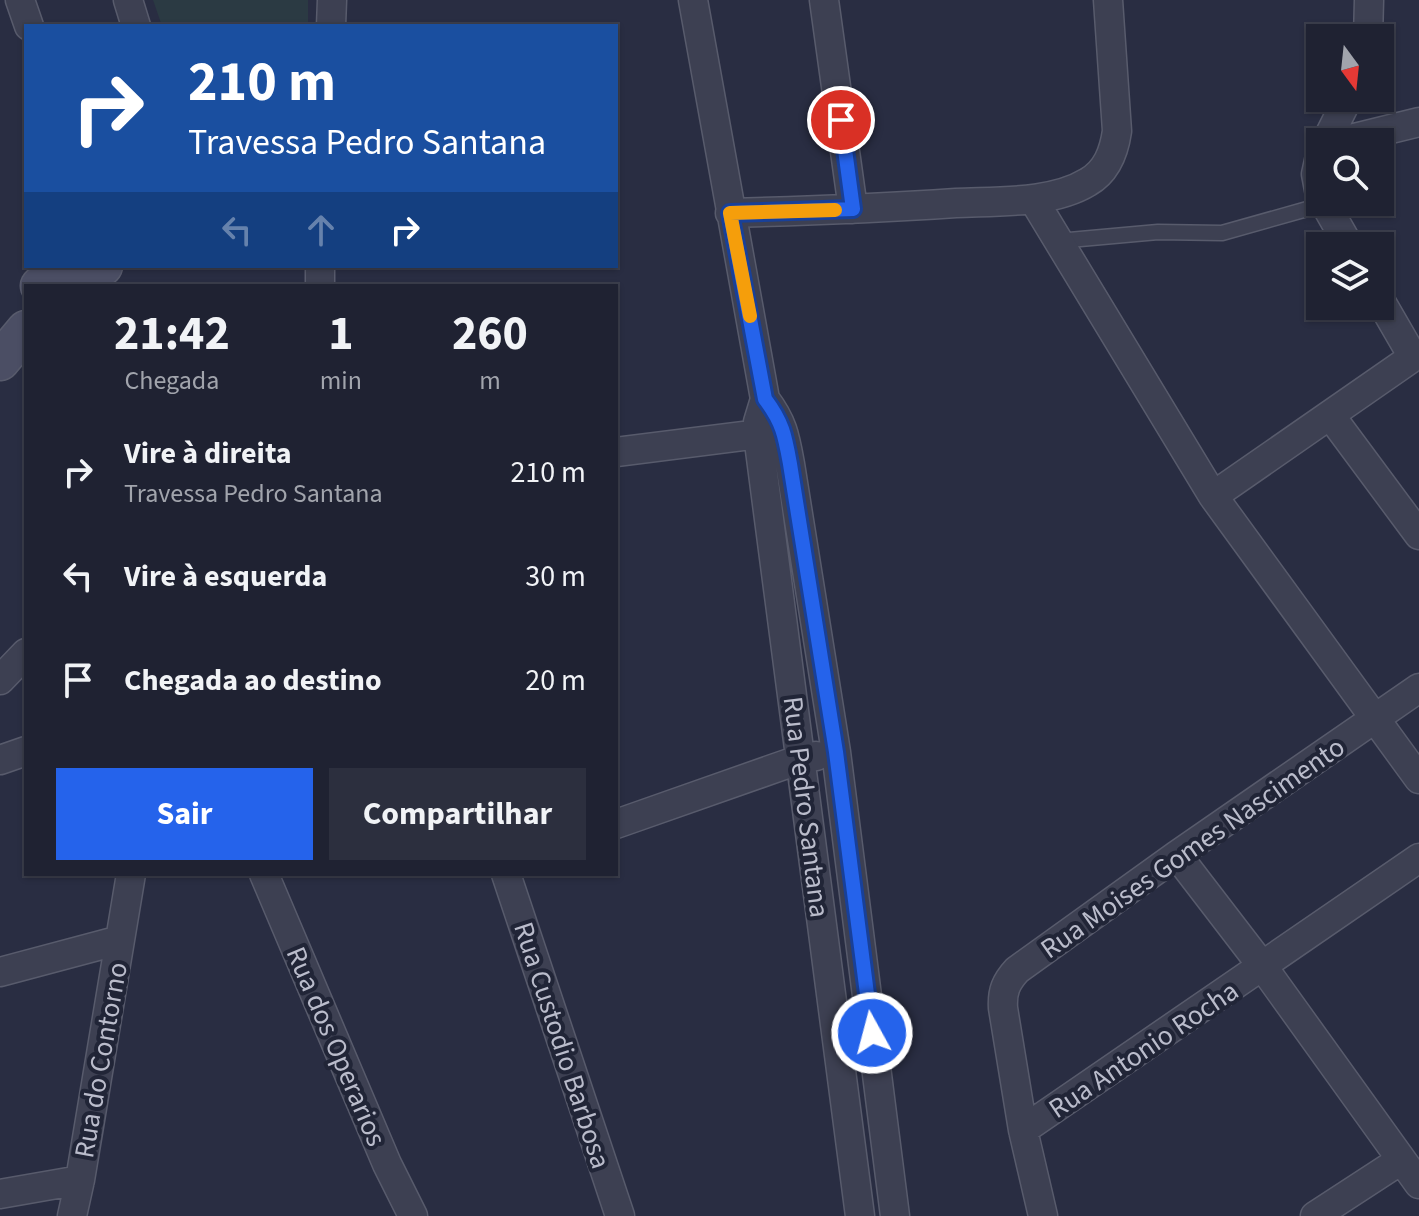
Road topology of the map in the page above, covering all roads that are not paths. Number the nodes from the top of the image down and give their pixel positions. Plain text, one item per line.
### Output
1 (20, 0) edge
2 (128, 0) edge
3 (332, 0) edge
4 (693, 0) edge
5 (824, 0) edge
6 (1108, 0) edge
7 (1369, 0) edge
8 (28, 24) edge
9 (135, 24) edge
10 (331, 24) edge
11 (1368, 24) edge
12 (1419, 122) edge
13 (1394, 128) edge
14 (1033, 199) junction
15 (1306, 206) edge
16 (853, 209) junction
17 (730, 213) junction
18 (1058, 241) junction
19 (61, 268) edge
20 (99, 268) edge
21 (42, 284) edge
22 (75, 284) edge
23 (24, 301) edge
24 (1393, 320) edge
25 (0, 328) edge
26 (24, 332) edge
27 (1416, 355) edge
28 (0, 361) edge
29 (1330, 415) junction
30 (771, 433) junction
31 (618, 452) edge
32 (1213, 496) junction
33 (1419, 535) edge
34 (24, 655) edge
35 (0, 680) edge
36 (1419, 688) edge
37 (1376, 718) junction
38 (24, 752) edge
39 (836, 752) junction
40 (801, 759) junction
41 (0, 760) edge
42 (1419, 779) edge
43 (618, 823) edge
44 (1177, 855) junction
45 (1419, 858) edge
46 (131, 876) edge
47 (265, 876) edge
48 (507, 876) edge
49 (120, 940) junction
50 (1263, 967) junction
51 (0, 972) edge
52 (1023, 1130) junction
53 (1401, 1160) junction
54 (80, 1180) junction
55 (1419, 1184) edge
56 (0, 1194) edge
57 (72, 1216) edge
58 (413, 1216) edge
59 (620, 1216) edge
60 (860, 1216) edge
61 (895, 1216) edge
62 (1043, 1216) edge
63 (1315, 1216) edge

1 - 8 street
2 - 9 street
3 - 10 street
4 - 17 street, Rua Pedro Santana
5 - 16 street
6 - 14 street
7 - 11 street
12 - 13 street
14 - 16 street
14 - 18 street
15 - 18 lane
16 - 17 street
17 - 30 street, Rua Pedro Santana
18 - 32 street
19 - 21 street
20 - 22 street
23 - 25 street
24 - 27 street
26 - 28 street
27 - 29 street
29 - 32 street
29 - 33 street
30 - 31 street
30 - 39 street, Rua Pedro Santana
30 - 40 street, Rua Pedro Santana
32 - 37 street
34 - 35 street
36 - 37 street, Rua Moises Gomes Nascimento
37 - 42 street
37 - 44 street, Rua Moises Gomes Nascimento
38 - 41 street
39 - 40 street
39 - 61 street, Rua Pedro Santana
40 - 43 street
40 - 60 street, Rua Pedro Santana
44 - 50 street
44 - 52 street, Rua Moises Gomes Nascimento
45 - 50 street, Rua Antonio Rocha
46 - 49 street, Rua do Contorno
47 - 58 street, Rua dos Operarios
48 - 59 street, Rua Custodio Barbosa
49 - 51 street, Rua do Contorno
49 - 54 street, Rua do Contorno
50 - 52 street, Rua Antonio Rocha
50 - 53 street
52 - 62 street
53 - 55 street
53 - 63 street
54 - 56 street, Rua do Contorno
54 - 57 street, Rua do Contorno

